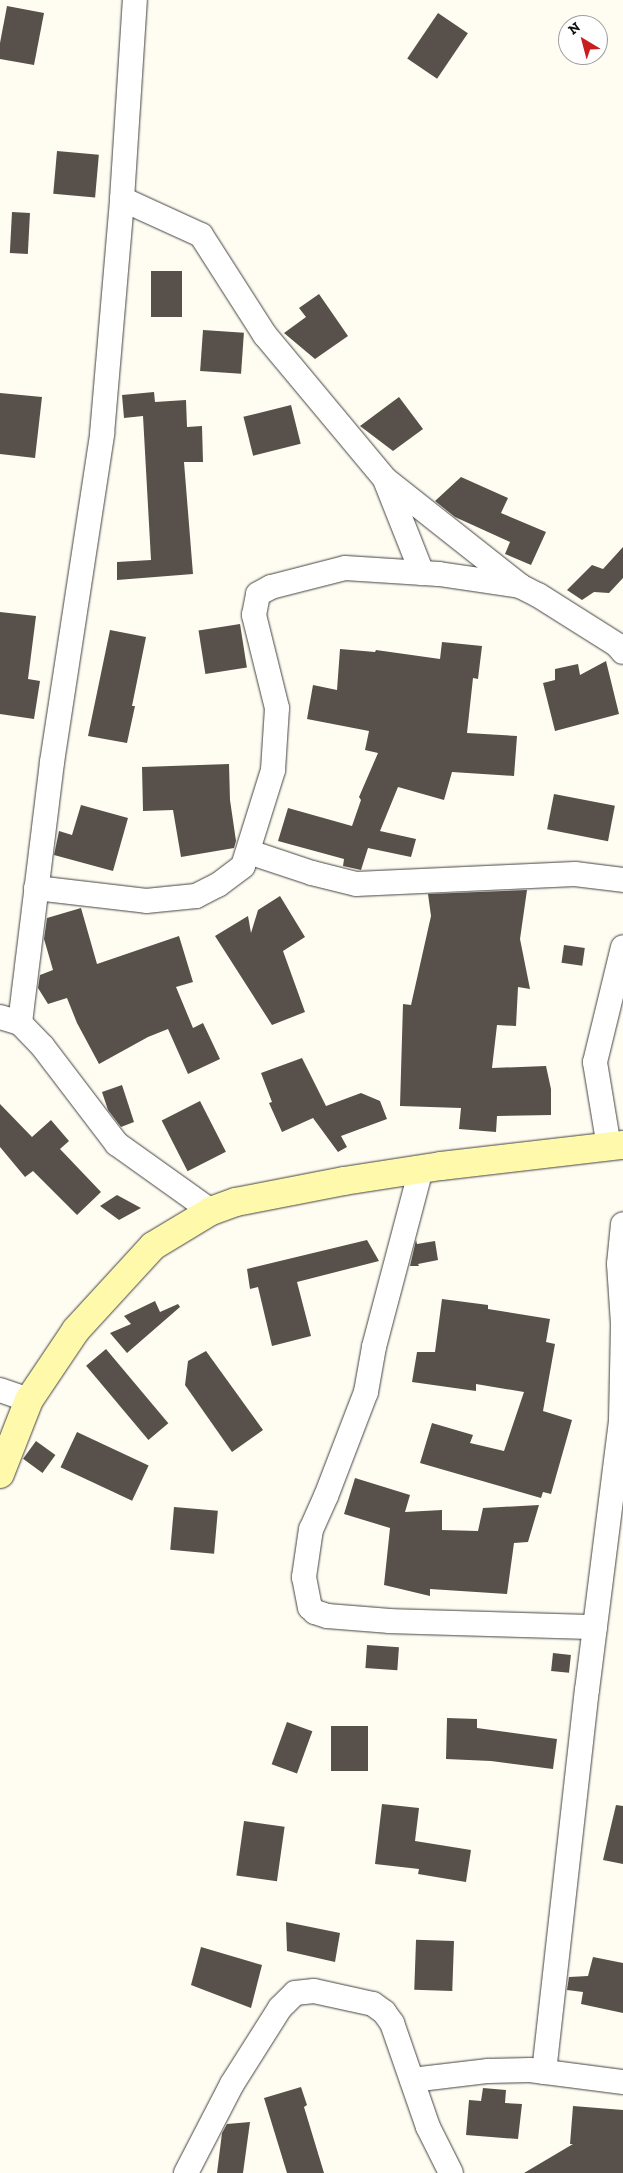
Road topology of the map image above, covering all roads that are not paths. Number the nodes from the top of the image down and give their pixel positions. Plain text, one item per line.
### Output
1 (135, 0) edge
2 (122, 199) junction
3 (386, 480) junction
4 (422, 573) junction
5 (520, 586) junction
6 (623, 652) edge
7 (249, 852) junction
8 (623, 880) edge
9 (36, 888) junction
10 (623, 947) edge
11 (10, 1020) edge
12 (616, 1146) edge
13 (421, 1169) junction
14 (211, 1211) junction
15 (623, 1224) edge
16 (0, 1390) edge
17 (29, 1400) junction
18 (0, 1474) edge
19 (617, 1509) edge
20 (595, 1627) junction
21 (544, 2072) junction
22 (412, 2080) junction
23 (623, 2082) edge
24 (186, 2173) edge
25 (451, 2173) edge

1 - 2 street
2 - 3 street
2 - 9 street
3 - 4 street
3 - 5 street
4 - 5 street
4 - 7 street
5 - 6 street
7 - 8 street
7 - 9 street
9 - 11 street
10 - 12 street
11 - 14 street
12 - 13 main road
13 - 14 main road
13 - 20 street
14 - 17 main road
15 - 19 street
16 - 17 street
17 - 18 main road
19 - 20 street
20 - 21 street
21 - 22 street
21 - 23 street
22 - 24 street
22 - 25 street

